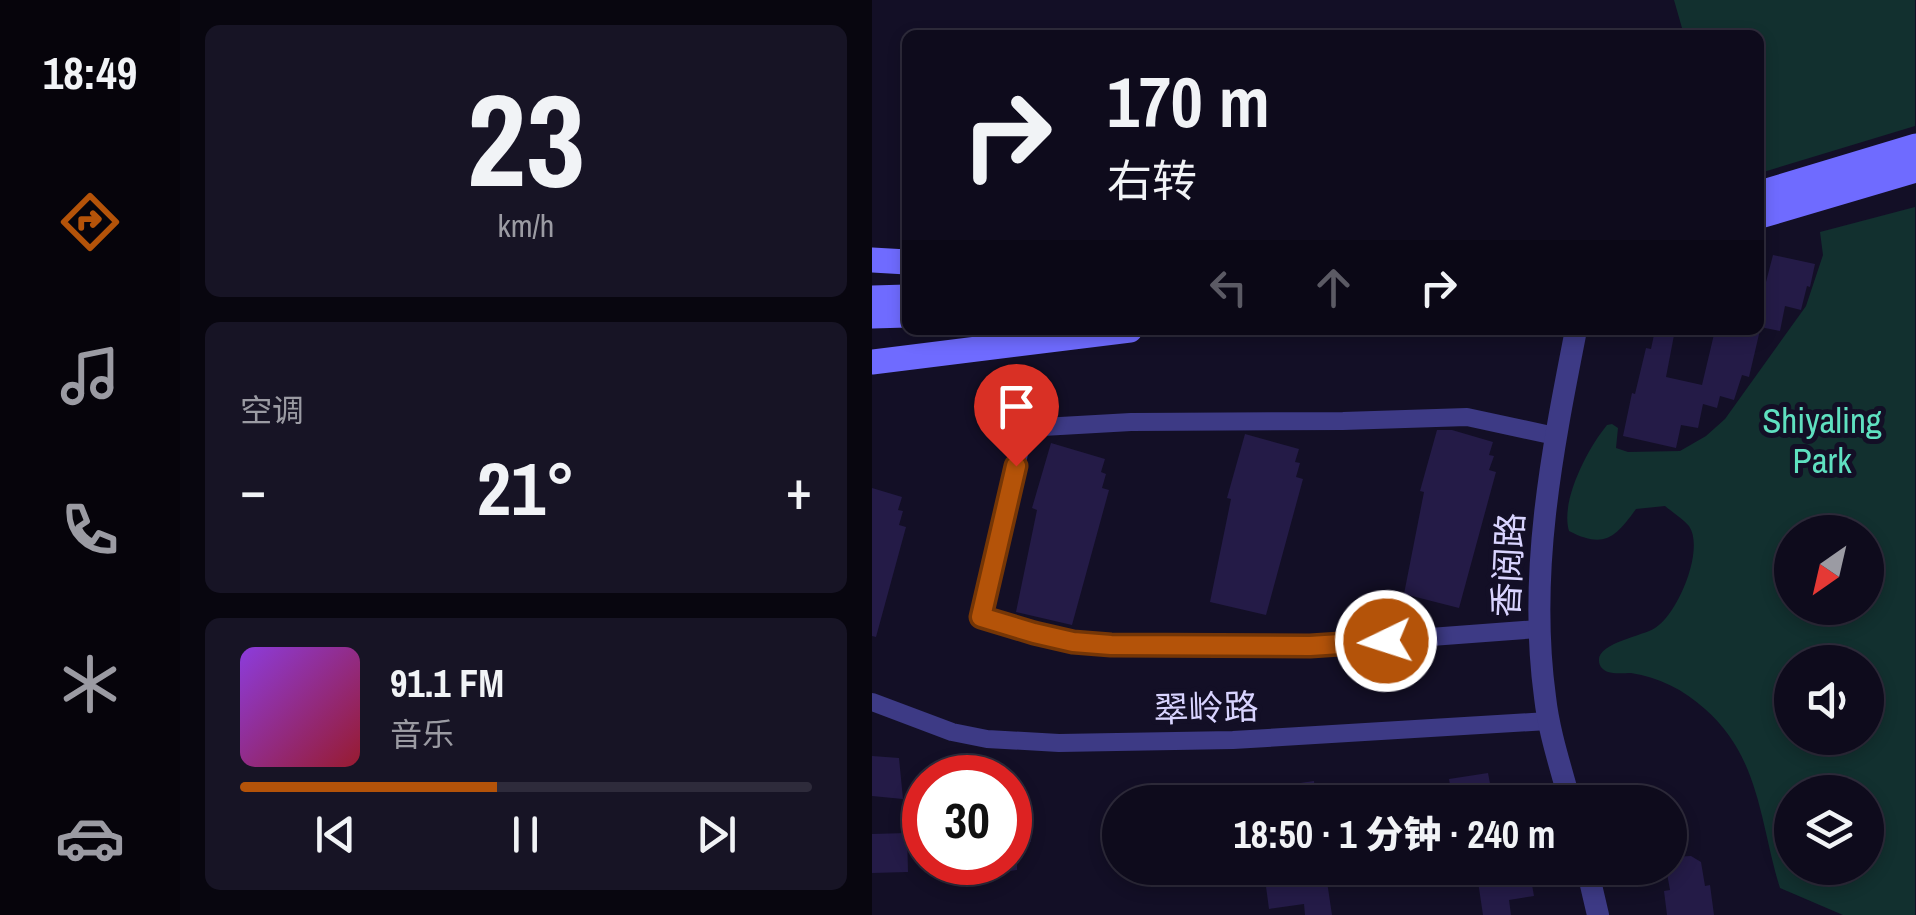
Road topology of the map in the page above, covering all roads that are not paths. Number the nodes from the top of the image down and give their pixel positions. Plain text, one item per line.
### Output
1 (1916, 146) edge
2 (1916, 170) edge
3 (1764, 192) edge
4 (1764, 215) edge
5 (872, 260) edge
6 (902, 262) edge
7 (902, 297) edge
8 (872, 298) edge
9 (902, 315) edge
10 (872, 316) edge
11 (1090, 335) edge
12 (1575, 335) edge
13 (872, 362) edge
14 (1556, 436) junction
15 (1538, 629) junction
16 (872, 702) edge
17 (1548, 721) junction
18 (1565, 785) edge
19 (1591, 885) edge
20 (1598, 915) edge

1 - 3 main road
2 - 4 main road
5 - 6 main road
7 - 8 main road
9 - 10 main road
11 - 13 main road
12 - 14 street, 香阅路
14 - 15 street, 香阅路
14 - 15 street
15 - 17 street, 香阅路
16 - 17 street, 翠岭路
17 - 18 street, 香阅路
19 - 20 street

